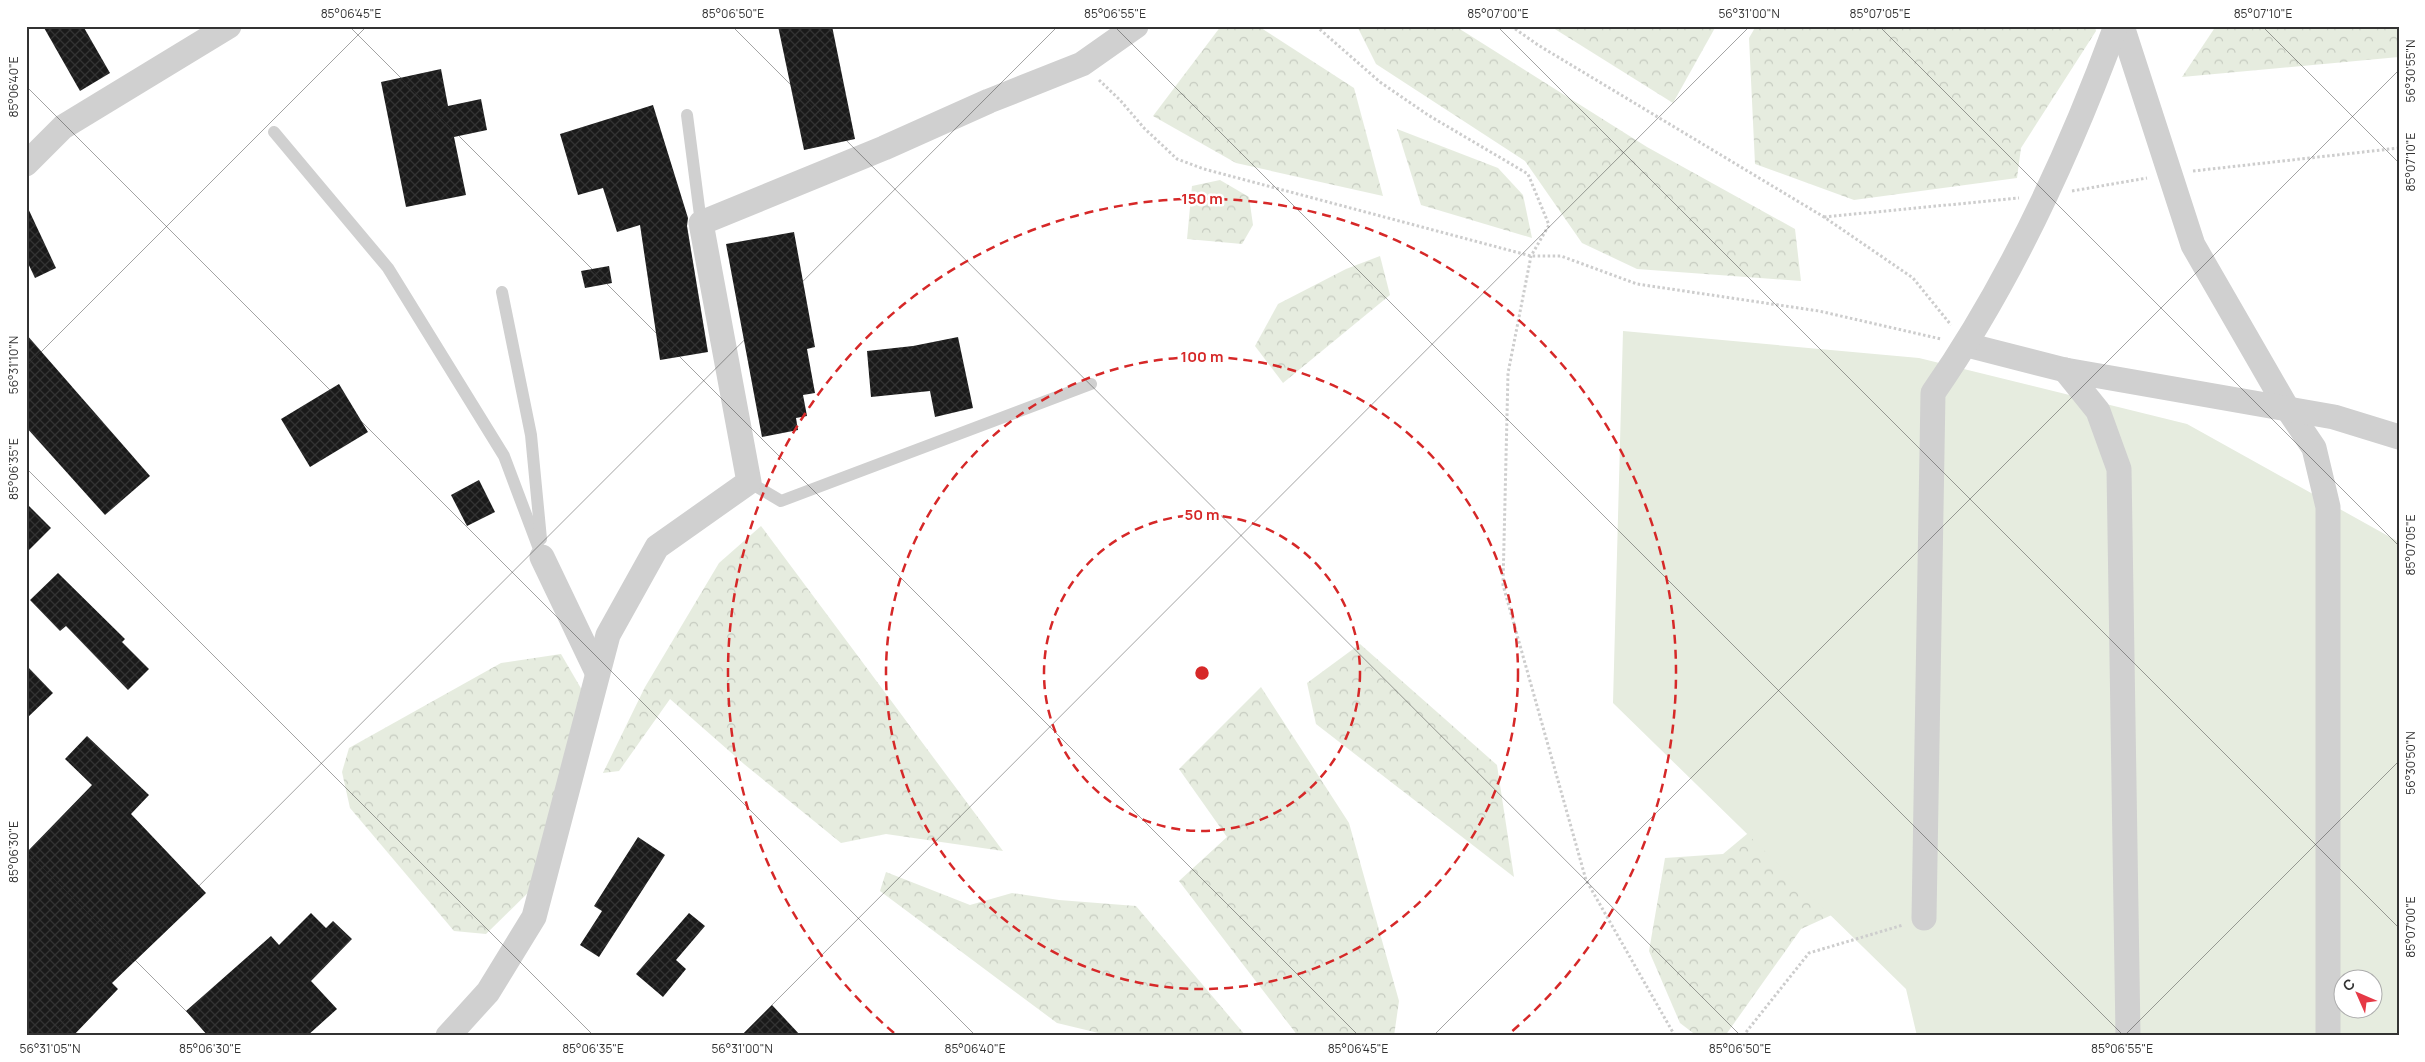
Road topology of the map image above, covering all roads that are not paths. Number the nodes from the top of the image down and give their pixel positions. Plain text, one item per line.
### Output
1 (229, 26) edge
2 (1136, 26) edge
3 (2116, 26) edge
4 (2122, 26) edge
5 (201, 33) edge
6 (686, 115) dead end
7 (274, 132) dead end
8 (26, 164) edge
9 (701, 223) junction
10 (502, 292) dead end
11 (1967, 345) junction
12 (2064, 370) junction
13 (1091, 384) dead end
14 (2287, 408) junction
15 (2399, 437) edge
16 (748, 482) junction
17 (542, 557) junction
18 (597, 672) junction
19 (1924, 918) road end
20 (448, 1036) edge
21 (2128, 1036) edge
22 (2328, 1036) edge

1 - 5 street
2 - 9 street
3 - 11 street
4 - 14 street
5 - 8 street
6 - 9 lane
7 - 17 lane
9 - 16 street
10 - 17 lane
11 - 12 street
11 - 19 street
12 - 14 street
12 - 21 street
13 - 16 lane
14 - 15 street
14 - 22 street
16 - 18 street
17 - 18 street
18 - 20 street

